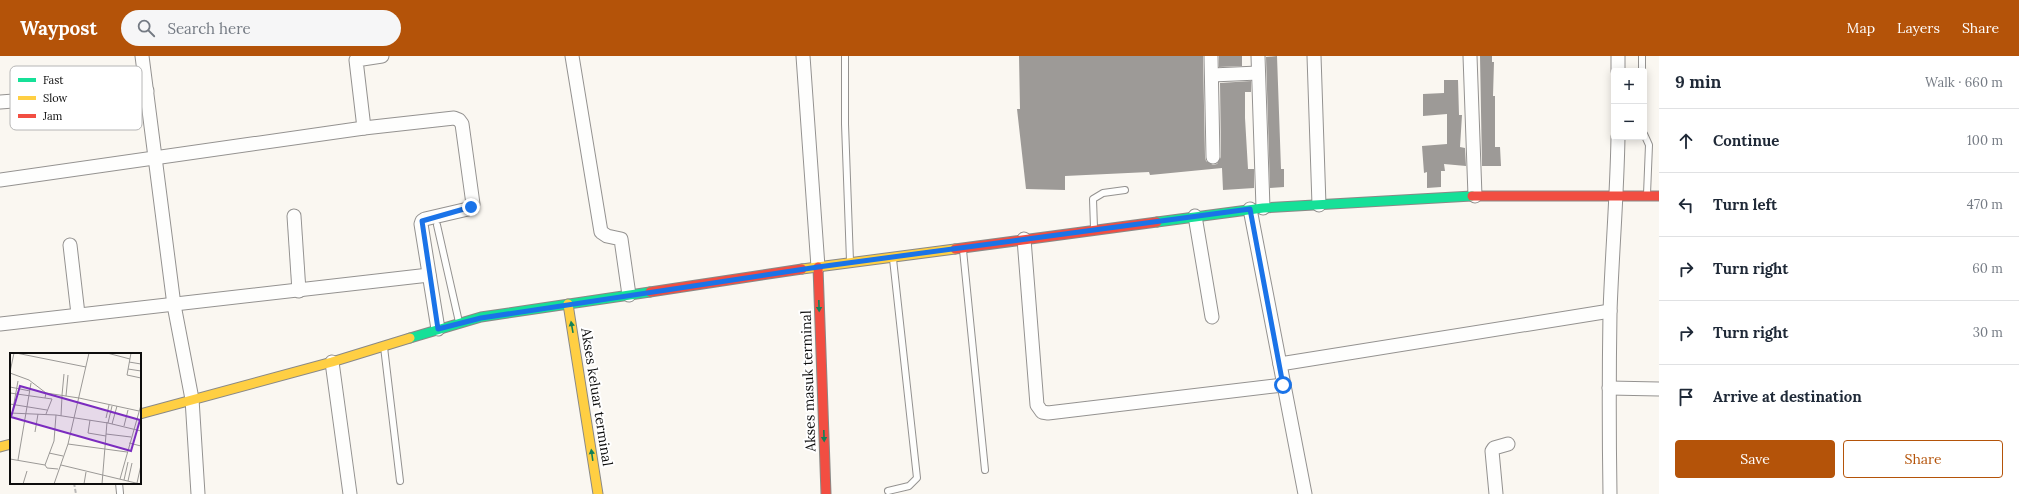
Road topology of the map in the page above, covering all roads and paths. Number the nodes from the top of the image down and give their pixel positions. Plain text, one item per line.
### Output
1 (142, 56) edge
2 (382, 56) edge
3 (572, 56) edge
4 (803, 56) edge
5 (845, 56) edge
6 (1211, 56) edge
7 (1258, 56) edge
8 (1314, 56) edge
9 (1470, 56) edge
10 (1618, 56) edge
11 (1642, 56) edge
12 (352, 58) edge
13 (1618, 68) edge
14 (1642, 68) edge
15 (1258, 73) junction
16 (1212, 75) junction
17 (142, 91) edge
18 (147, 91) junction
19 (10, 101) edge
20 (0, 102) edge
21 (364, 128) junction
22 (1618, 140) edge
23 (1647, 140) edge
24 (1213, 157) dead end
25 (154, 159) junction
26 (0, 180) edge
27 (1125, 190) dead end
28 (1617, 195) junction
29 (1475, 196) junction
30 (1647, 196) junction
31 (1659, 196) edge
32 (1319, 205) junction
33 (1256, 209) junction
34 (294, 216) dead end
35 (1195, 216) junction
36 (438, 225) dead end
37 (1094, 230) junction
38 (1024, 239) junction
39 (70, 245) dead end
40 (963, 247) junction
41 (893, 257) junction
42 (850, 262) junction
43 (818, 267) junction
44 (429, 275) junction
45 (299, 291) junction
46 (629, 295) junction
47 (568, 304) junction
48 (174, 305) junction
49 (1610, 311) junction
50 (78, 314) junction
51 (1212, 317) dead end
52 (460, 323) junction
53 (0, 324) edge
54 (438, 329) junction
55 (384, 346) junction
56 (332, 362) junction
57 (1280, 364) junction
58 (1283, 385) junction
59 (1609, 388) junction
60 (1659, 389) edge
61 (192, 399) junction
62 (141, 414) edge
63 (10, 444) edge
64 (1508, 444) dead end
65 (0, 447) edge
66 (985, 470) dead end
67 (400, 481) dead end
68 (74, 484) edge
69 (119, 484) edge
70 (888, 490) dead end
71 (120, 493) dead end
72 (76, 494) edge
73 (198, 494) edge
74 (350, 494) edge
75 (598, 494) edge
76 (826, 494) edge
77 (1305, 494) edge
78 (1496, 494) edge
79 (1610, 494) edge

1 - 18 street
2 - 12 street
3 - 46 street
4 - 43 street
5 - 42 lane
6 - 16 street
7 - 15 street
8 - 32 street
9 - 29 street
10 - 13 street
11 - 14 lane
12 - 21 street
15 - 16 street
15 - 33 street
16 - 24 street
17 - 18 street
18 - 25 street
19 - 20 street
21 - 25 street
21 - 44 street
22 - 28 street
23 - 30 lane
25 - 26 street
25 - 48 street
27 - 37 lane
28 - 29 street
28 - 30 street
28 - 49 street
29 - 32 street
30 - 31 street
32 - 33 street
33 - 35 street
33 - 57 street
34 - 45 street
35 - 37 street
35 - 51 street
36 - 52 lane
37 - 38 street
38 - 40 street
38 - 58 street
39 - 50 street
40 - 41 street
40 - 66 lane
41 - 42 street
41 - 70 lane
42 - 43 street
43 - 46 street
43 -> 76 street, Akses masuk terminal
44 - 45 street
44 - 54 street
45 - 48 street
46 - 47 street
47 - 52 street
75 -> 47 street, Akses keluar terminal
48 - 50 street
48 - 61 street
49 - 57 street
49 - 59 street
50 - 53 street
52 - 54 street
54 - 55 street
55 - 56 street
55 - 67 lane
56 - 61 street
56 - 74 street
57 - 58 street
58 - 77 street
59 - 60 street
59 - 79 street
61 - 62 street
61 - 73 street
63 - 65 street
64 - 78 street
68 - 72 path
69 - 71 lane

